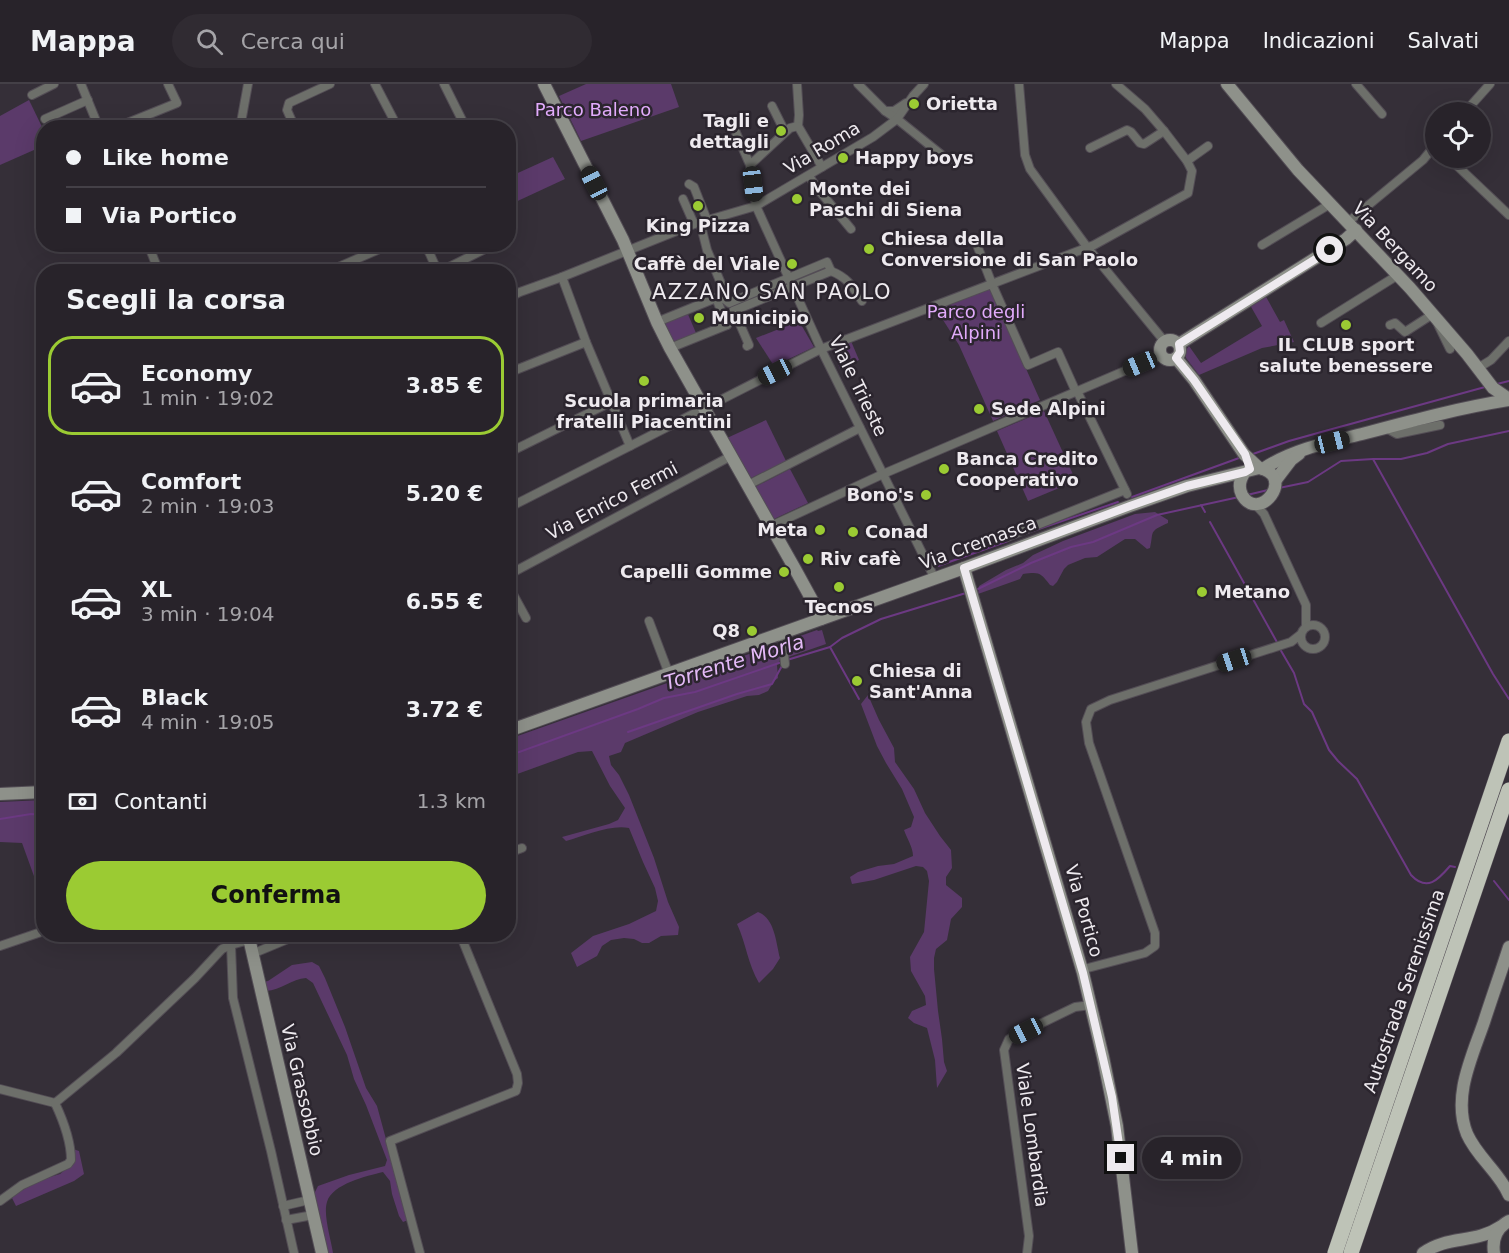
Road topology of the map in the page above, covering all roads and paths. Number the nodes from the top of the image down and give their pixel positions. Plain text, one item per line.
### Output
1 (54, 84) edge
2 (81, 84) edge
3 (168, 84) edge
4 (248, 84) edge
5 (330, 84) edge
6 (375, 84) edge
7 (444, 84) edge
8 (544, 84) edge
9 (797, 84) edge
10 (924, 84) edge
11 (1019, 84) edge
12 (1116, 84) edge
13 (1356, 84) edge
14 (1490, 84) edge
15 (861, 85) edge
16 (1229, 85) edge
17 (32, 95) dead end
18 (911, 99) junction
19 (88, 100) junction
20 (1475, 102) edge
21 (772, 106) dead end
22 (885, 111) junction
23 (1382, 114) dead end
24 (45, 119) dead end
25 (897, 119) junction
26 (96, 120) edge
27 (135, 120) edge
28 (241, 120) edge
29 (291, 120) edge
30 (394, 120) edge
31 (462, 120) edge
32 (798, 126) junction
33 (734, 128) dead end
34 (1164, 131) junction
35 (785, 132) junction
36 (1208, 146) dead end
37 (1090, 148) dead end
38 (1425, 158) edge
39 (948, 160) dead end
40 (1186, 161) junction
41 (750, 165) junction
42 (822, 167) junction
43 (1460, 168) edge
44 (809, 176) junction
45 (689, 184) dead end
46 (683, 199) dead end
47 (1330, 204) junction
48 (756, 206) junction
49 (1509, 215) edge
50 (700, 222) junction
51 (1352, 226) junction
52 (851, 229) dead end
53 (977, 245) dead end
54 (1262, 245) dead end
55 (1087, 247) junction
56 (628, 251) junction
57 (368, 252) edge
58 (478, 252) edge
59 (830, 252) dead end
60 (343, 264) edge
61 (451, 264) edge
62 (829, 267) junction
63 (1398, 275) junction
64 (562, 277) junction
65 (791, 282) junction
66 (992, 284) junction
67 (516, 294) edge
68 (862, 301) dead end
69 (727, 309) junction
70 (1433, 314) junction
71 (657, 322) junction
72 (1321, 323) dead end
73 (1390, 325) dead end
74 (1509, 340) edge
75 (586, 342) junction
76 (1165, 342) junction
77 (1179, 344) junction
78 (747, 346) dead end
79 (670, 348) junction
80 (821, 349) junction
81 (1450, 349) dead end
82 (1162, 355) junction
83 (1176, 358) junction
84 (1478, 368) junction
85 (516, 370) edge
86 (1493, 388) junction
87 (1077, 391) junction
88 (1509, 399) edge
89 (611, 402) junction
90 (1491, 403) junction
91 (704, 408) junction
92 (1440, 425) dead end
93 (860, 428) junction
94 (1386, 428) junction
95 (630, 446) junction
96 (516, 449) edge
97 (1305, 450) junction
98 (731, 456) junction
99 (1254, 469) junction
100 (883, 474) junction
101 (748, 485) junction
102 (1187, 486) junction
103 (1274, 487) junction
104 (1251, 500) junction
105 (516, 504) edge
106 (771, 526) junction
107 (1007, 537) dead end
108 (964, 568) junction
109 (516, 571) edge
110 (940, 577) junction
111 (970, 587) junction
112 (516, 600) edge
113 (1307, 615) junction
114 (526, 618) dead end
115 (821, 620) junction
116 (649, 621) dead end
117 (1316, 625) junction
118 (1306, 627) junction
119 (782, 634) junction
120 (1302, 640) junction
121 (785, 664) dead end
122 (669, 674) junction
123 (516, 728) edge
124 (1509, 741) edge
125 (1509, 790) edge
126 (36, 792) edge
127 (0, 794) edge
128 (522, 848) dead end
129 (516, 850) edge
130 (36, 935) edge
131 (230, 942) edge
132 (238, 942) edge
133 (250, 942) edge
134 (281, 942) edge
135 (463, 942) edge
136 (231, 945) junction
137 (0, 946) edge
138 (1509, 947) edge
139 (252, 954) junction
140 (1083, 973) junction
141 (1091, 1005) junction
142 (0, 1089) edge
143 (55, 1103) junction
144 (1509, 1195) edge
145 (309, 1200) junction
146 (0, 1201) edge
147 (283, 1206) junction
148 (313, 1215) junction
149 (286, 1220) junction
150 (1506, 1222) edge
151 (1468, 1239) junction
152 (1494, 1252) edge
153 (294, 1253) edge
154 (322, 1253) edge
155 (420, 1253) edge
156 (1027, 1253) edge
157 (1132, 1253) edge
158 (1335, 1253) edge
159 (1351, 1253) edge
160 (1423, 1253) edge

1 - 17 street
2 - 19 street
3 - 27 street
4 - 28 street
5 - 29 street
6 - 30 street
7 - 31 street
8 - 56 main road
9 - 32 street
10 - 18 street, Via Roma
11 - 55 street
12 - 34 street
13 - 23 street
14 - 20 street
15 - 22 street
16 - 47 main road, Via Bergamo
18 - 22 street
18 - 25 street, Via Roma
19 - 24 street
19 - 26 street
21 - 35 street
22 - 25 street
25 - 39 street
25 - 42 street, Via Roma
32 - 35 street
32 - 42 street
33 - 41 street, Viale Trieste
34 - 37 street
34 - 40 street
35 - 41 street
36 - 40 street
38 - 51 street
40 - 55 street
41 - 48 street, Viale Trieste
42 - 44 street, Via Roma
43 - 49 street
44 - 48 street, Via Roma
44 - 52 street
45 - 50 street
46 - 50 street
47 - 51 main road, Via Bergamo
47 - 54 street, Via Bergamo
48 - 50 street, Via Roma
48 - 65 street, Viale Trieste
50 - 56 street, Via Roma
50 - 69 street
51 - 63 main road, Via Bergamo
51 - 77 main road
53 - 66 street
55 - 66 street
55 - 76 street
56 - 64 street, Via Roma
56 - 71 main road
57 - 60 street
58 - 61 street
59 - 62 street
62 - 65 street
62 - 68 street
63 - 70 main road, Via Bergamo
63 - 72 street
64 - 67 street, Via Roma
64 - 75 street
65 - 69 street
65 - 80 street, Viale Trieste
66 - 80 street
66 - 87 street
69 - 71 street
69 - 78 street
69 - 79 street
70 - 73 street, Via Bergamo
70 - 81 street, Via Bergamo
70 - 84 main road, Via Bergamo
71 - 79 main road
74 - 84 street
75 - 85 street
75 - 89 street
76 - 77 main road
76 - 82 main road
77 - 83 main road
79 - 91 main road
80 - 91 street
80 - 93 street, Viale Trieste
82 - 83 main road
82 - 87 street
83 - 99 main road
84 - 86 main road, Via Bergamo
86 - 88 main road, Via Bergamo
86 - 90 main road
87 - 100 street
87 - 107 street
88 - 90 main road, Via Cremasca
89 - 95 street
89 - 96 street
90 - 94 main road, Via Cremasca
91 - 95 street
91 - 98 main road
92 - 94 street, Via Cremasca
93 - 100 street, Viale Trieste
93 - 101 street
94 - 97 main road, Via Cremasca
95 - 105 street
97 - 99 main road, Via Cremasca
97 - 103 main road, Via Cremasca
98 - 101 main road
98 - 109 street, Via Enrico Fermi
99 - 102 main road, Via Cremasca
99 - 103 main road
99 - 104 main road
100 - 106 street
100 - 110 street, Viale Trieste
101 - 106 main road
102 - 104 main road, Via Cremasca
102 - 108 main road, Via Cremasca
103 - 104 main road, Via Cremasca
104 - 113 street
106 - 115 main road
108 - 110 main road, Via Cremasca
108 - 111 main road, Via Portico
110 - 111 main road
110 - 115 main road, Via Cremasca
111 - 140 main road, Via Portico
112 - 114 street
113 - 117 street
113 - 118 street
115 - 119 main road, Via Cremasca
116 - 122 street
117 - 118 street
117 - 120 street
118 - 120 street
119 - 121 street
119 - 122 main road, Via Cremasca
120 - 140 street
122 - 123 main road, Via Cremasca
124 - 158 highway, Autostrada Serenissima
125 - 159 highway, Autostrada Serenissima
126 - 127 main road
128 - 129 street
130 - 137 street
131 - 136 street
132 - 136 street
133 - 139 main road, Via Grassobbio
134 - 139 street
135 - 155 street
136 - 143 street
136 - 147 street
138 - 144 main road
139 - 145 main road, Via Grassobbio
140 - 141 main road, Via Portico
141 - 156 street, Viale Lombardia
141 - 157 main road, Via Portico
142 - 143 street
143 - 146 street
145 - 147 street
145 - 148 main road, Via Grassobbio
147 - 149 street
148 - 149 street
148 - 154 main road, Via Grassobbio
149 - 153 street
150 - 151 main road
150 - 152 main road
151 - 152 main road
151 - 160 main road

